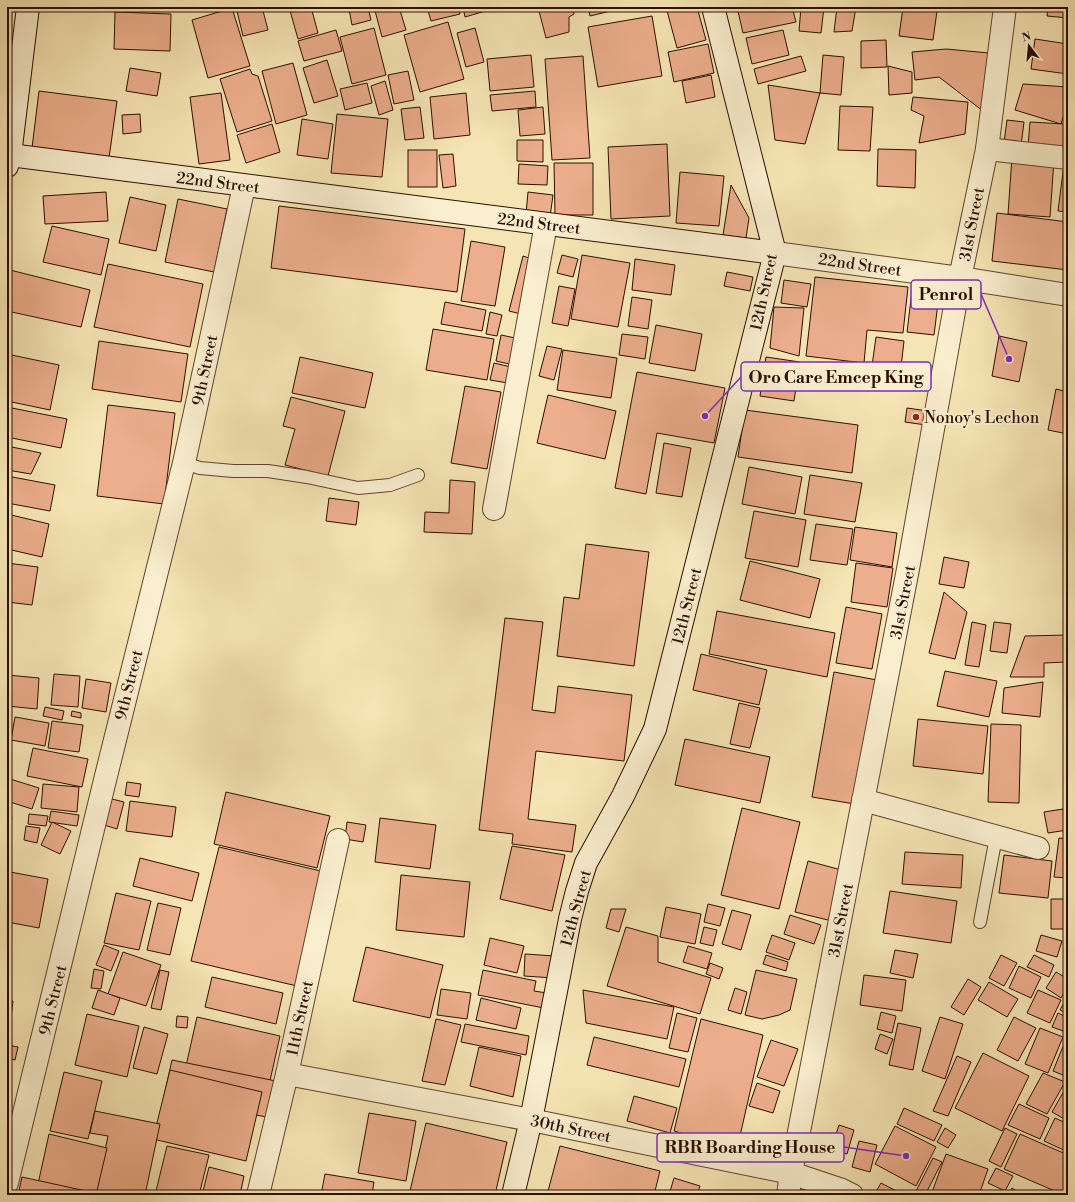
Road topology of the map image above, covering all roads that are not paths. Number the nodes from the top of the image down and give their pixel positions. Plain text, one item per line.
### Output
1 (28, 7) edge
2 (713, 7) edge
3 (1005, 7) edge
4 (986, 149) junction
5 (1068, 158) edge
6 (8, 160) edge
7 (244, 186) junction
8 (546, 224) junction
9 (775, 253) junction
10 (960, 278) junction
11 (1068, 295) edge
12 (184, 463) junction
13 (418, 475) dead end
14 (494, 508) dead end
15 (863, 800) junction
16 (996, 837) junction
17 (338, 840) dead end
18 (1038, 848) dead end
19 (980, 922) dead end
20 (287, 1074) junction
21 (531, 1120) junction
22 (791, 1173) junction
23 (7, 1183) edge
24 (258, 1195) edge
25 (513, 1195) edge
26 (788, 1195) edge
27 (852, 1195) edge

1 - 6 street
2 - 9 street, 12th Street
3 - 4 street, 31st Street
4 - 5 street
4 - 10 street, 31st Street
6 - 7 street, 22nd Street
7 - 8 street, 22nd Street
7 - 12 street, 9th Street
8 - 9 street, 22nd Street
8 - 14 street
9 - 10 street, 22nd Street
9 - 21 street, 12th Street
10 - 11 street, 22nd Street
10 - 15 street, 31st Street
12 - 13 lane
12 - 23 street, 9th Street
15 - 16 street
15 - 22 street, 31st Street
16 - 18 street
16 - 19 lane
17 - 20 street, 11th Street
20 - 21 street, 30th Street
20 - 24 street, 11th Street
21 - 22 street, 30th Street
21 - 25 street, 12th Street
22 - 26 street, 31st Street
22 - 27 street, 30th Street

